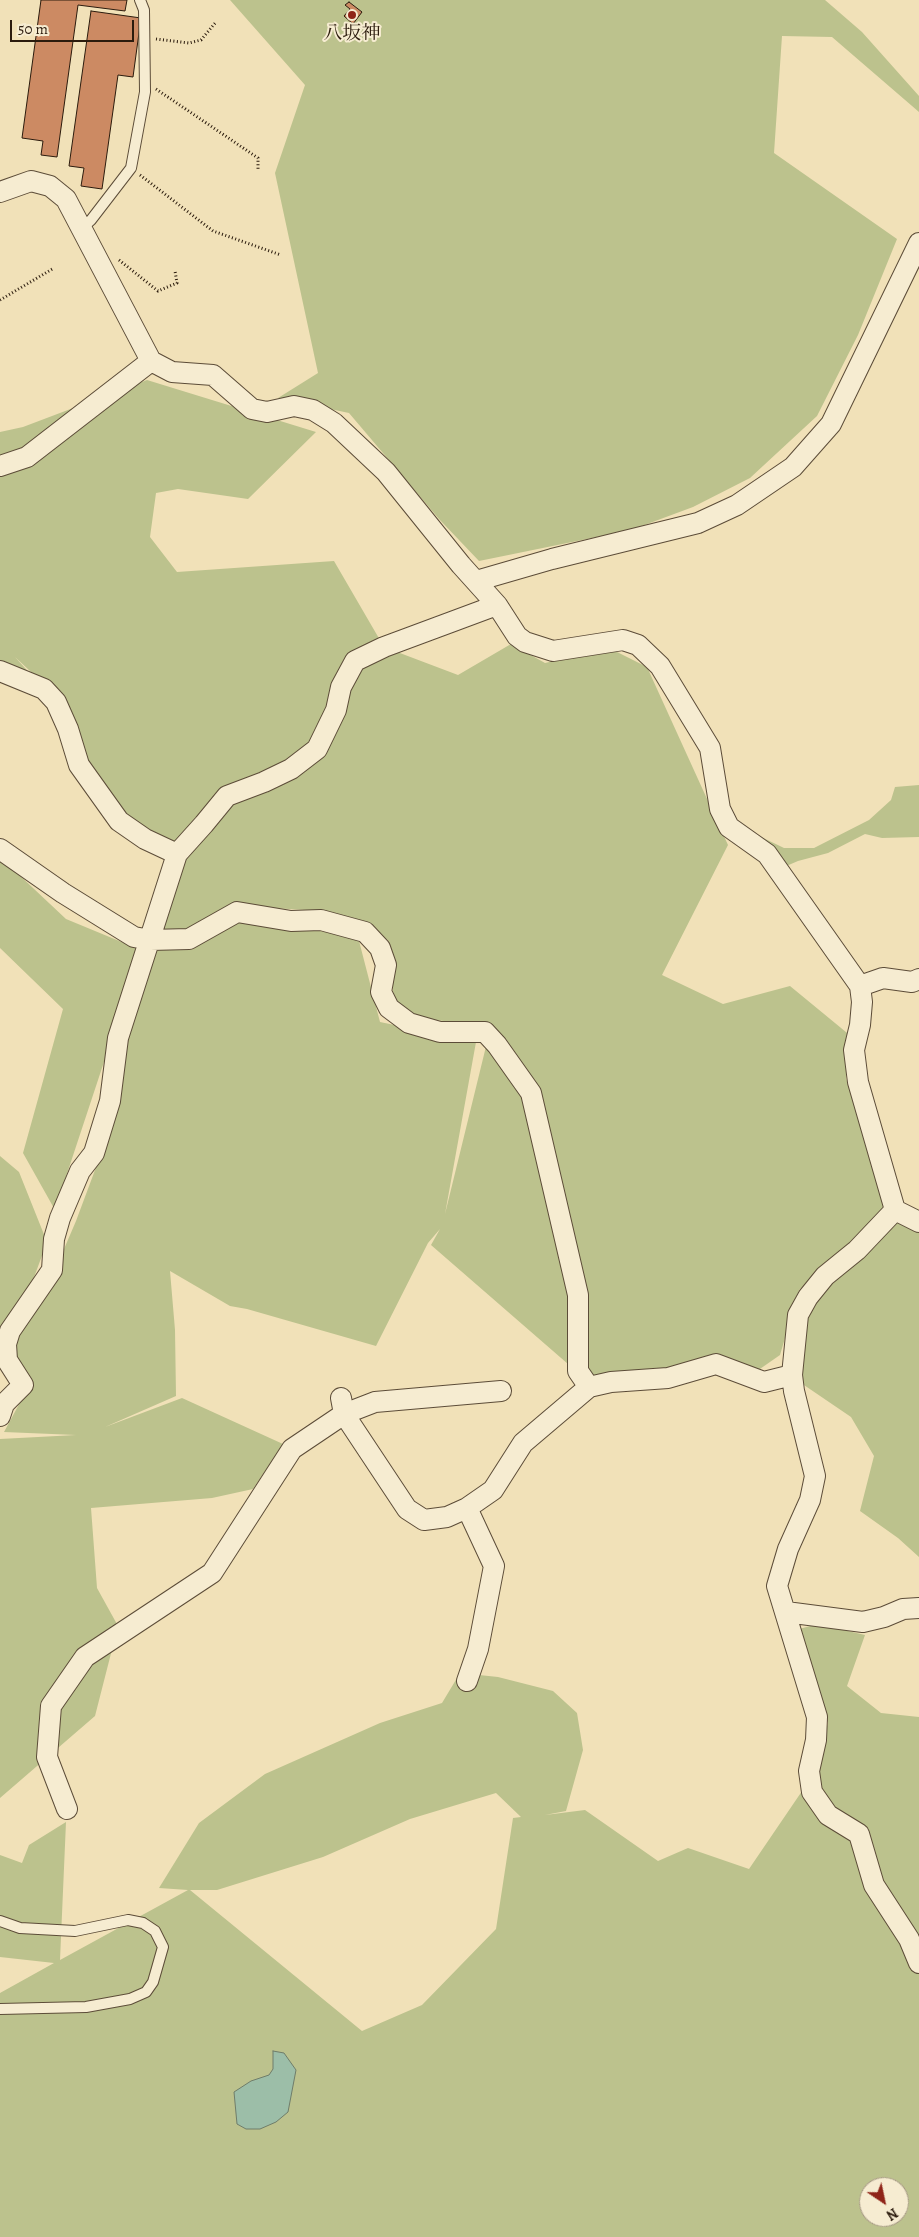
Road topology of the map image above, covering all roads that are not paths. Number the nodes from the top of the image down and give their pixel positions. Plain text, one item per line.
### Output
1 (140, 0) edge
2 (0, 192) edge
3 (81, 229) junction
4 (919, 242) edge
5 (151, 361) junction
6 (0, 466) edge
7 (476, 581) junction
8 (497, 605) junction
9 (0, 671) edge
10 (0, 849) edge
11 (177, 854) junction
12 (150, 940) junction
13 (919, 979) edge
14 (860, 986) junction
15 (895, 1210) junction
16 (919, 1222) edge
17 (792, 1375) junction
18 (589, 1387) junction
19 (500, 1391) dead end
20 (343, 1406) junction
21 (0, 1416) edge
22 (468, 1508) junction
23 (919, 1608) edge
24 (786, 1612) junction
25 (467, 1681) dead end
26 (67, 1809) dead end
27 (0, 1921) edge
28 (919, 1964) edge
29 (0, 2009) edge

1 - 3 lane
2 - 3 street
3 - 5 street
4 - 7 street
5 - 6 street
5 - 7 street
7 - 8 street
8 - 11 street
8 - 14 street
9 - 11 street
10 - 12 street
11 - 12 street
12 - 18 street
12 - 21 street
13 - 14 street
14 - 15 street
15 - 16 street
15 - 17 street
17 - 18 street
17 - 24 street
18 - 22 street
19 - 20 street
20 - 22 street
20 - 26 street
22 - 25 street
23 - 24 street
24 - 28 street
27 - 29 lane

